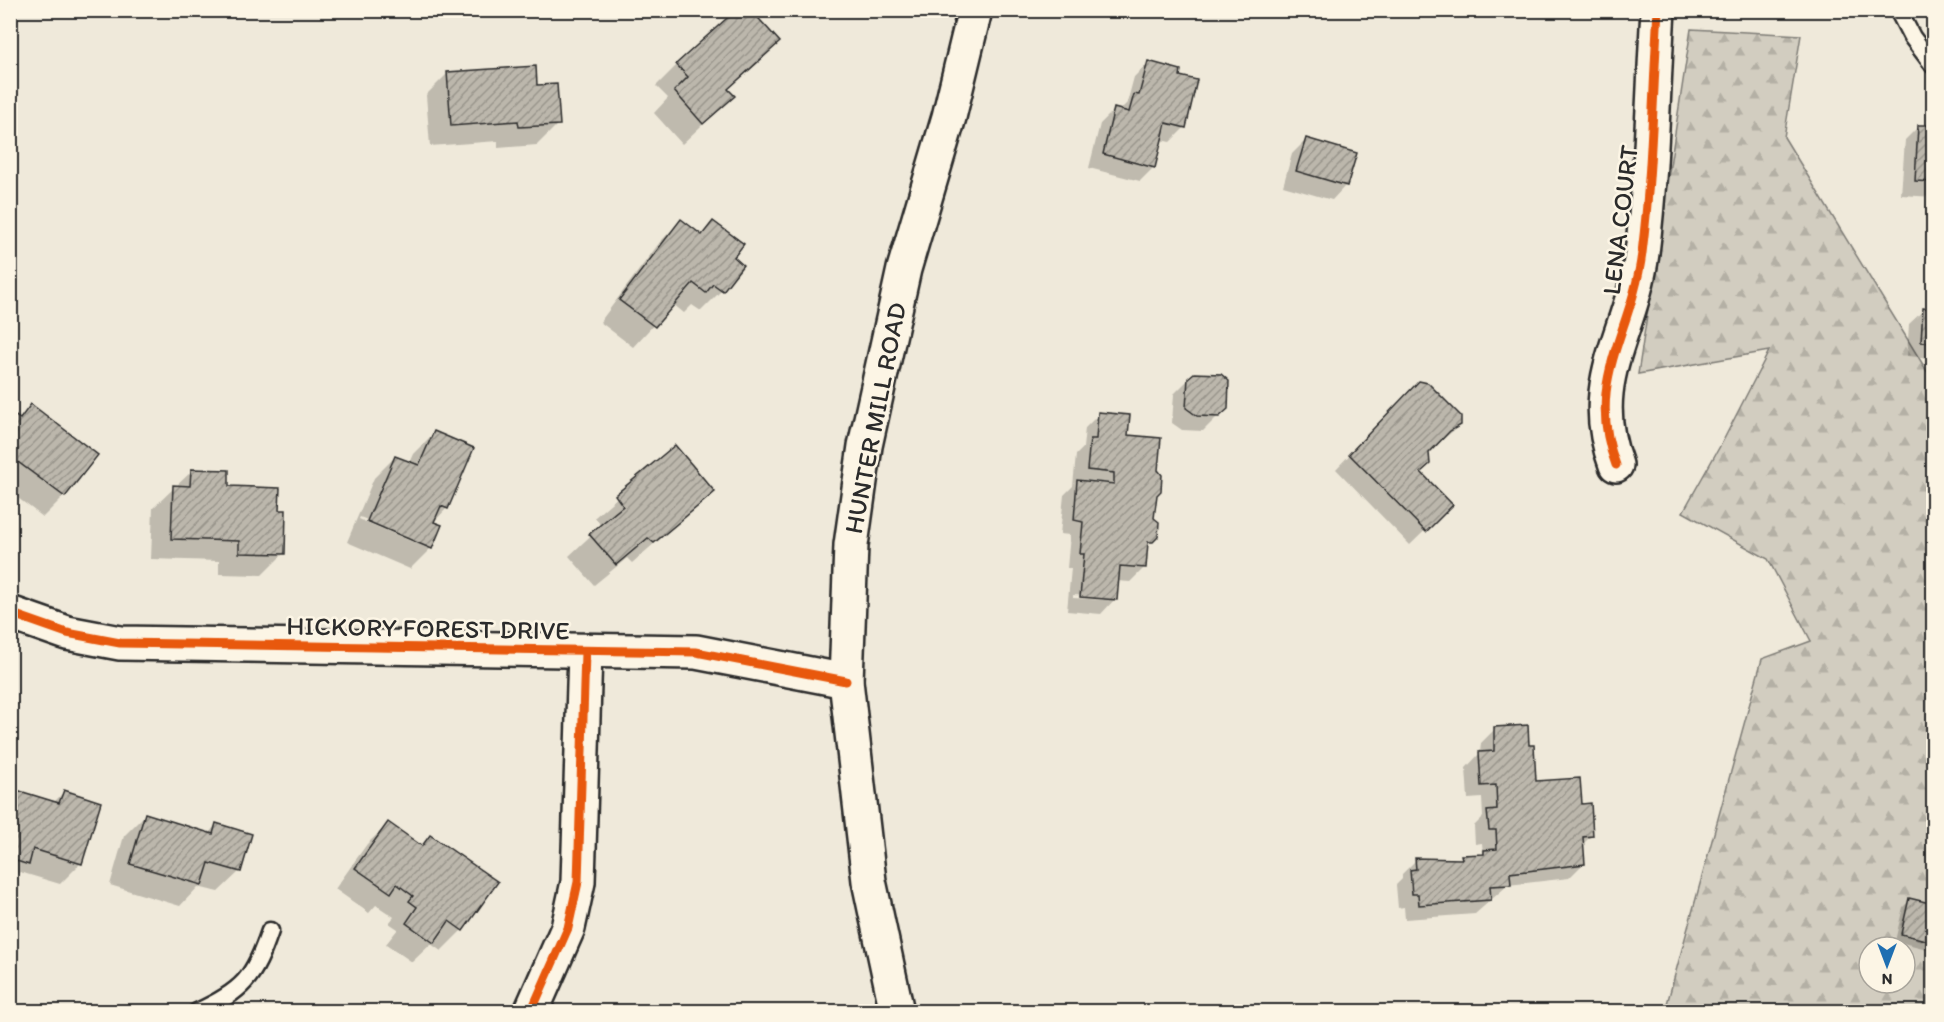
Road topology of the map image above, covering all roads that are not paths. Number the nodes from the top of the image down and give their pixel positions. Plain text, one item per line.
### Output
1 (975, 10) edge
2 (1658, 10) edge
3 (1898, 10) edge
4 (1934, 66) edge
5 (1616, 465) dead end
6 (10, 613) edge
7 (585, 652) junction
8 (846, 681) junction
9 (270, 931) dead end
10 (197, 1011) edge
11 (531, 1011) edge
12 (897, 1011) edge

1 - 8 street, HUNTER MILL ROAD
2 - 5 street, LENA COURT
3 - 4 lane
6 - 7 street, HICKORY FOREST DRIVE
7 - 8 street, HICKORY FOREST DRIVE
7 - 11 street
8 - 12 street, HUNTER MILL ROAD
9 - 10 lane

